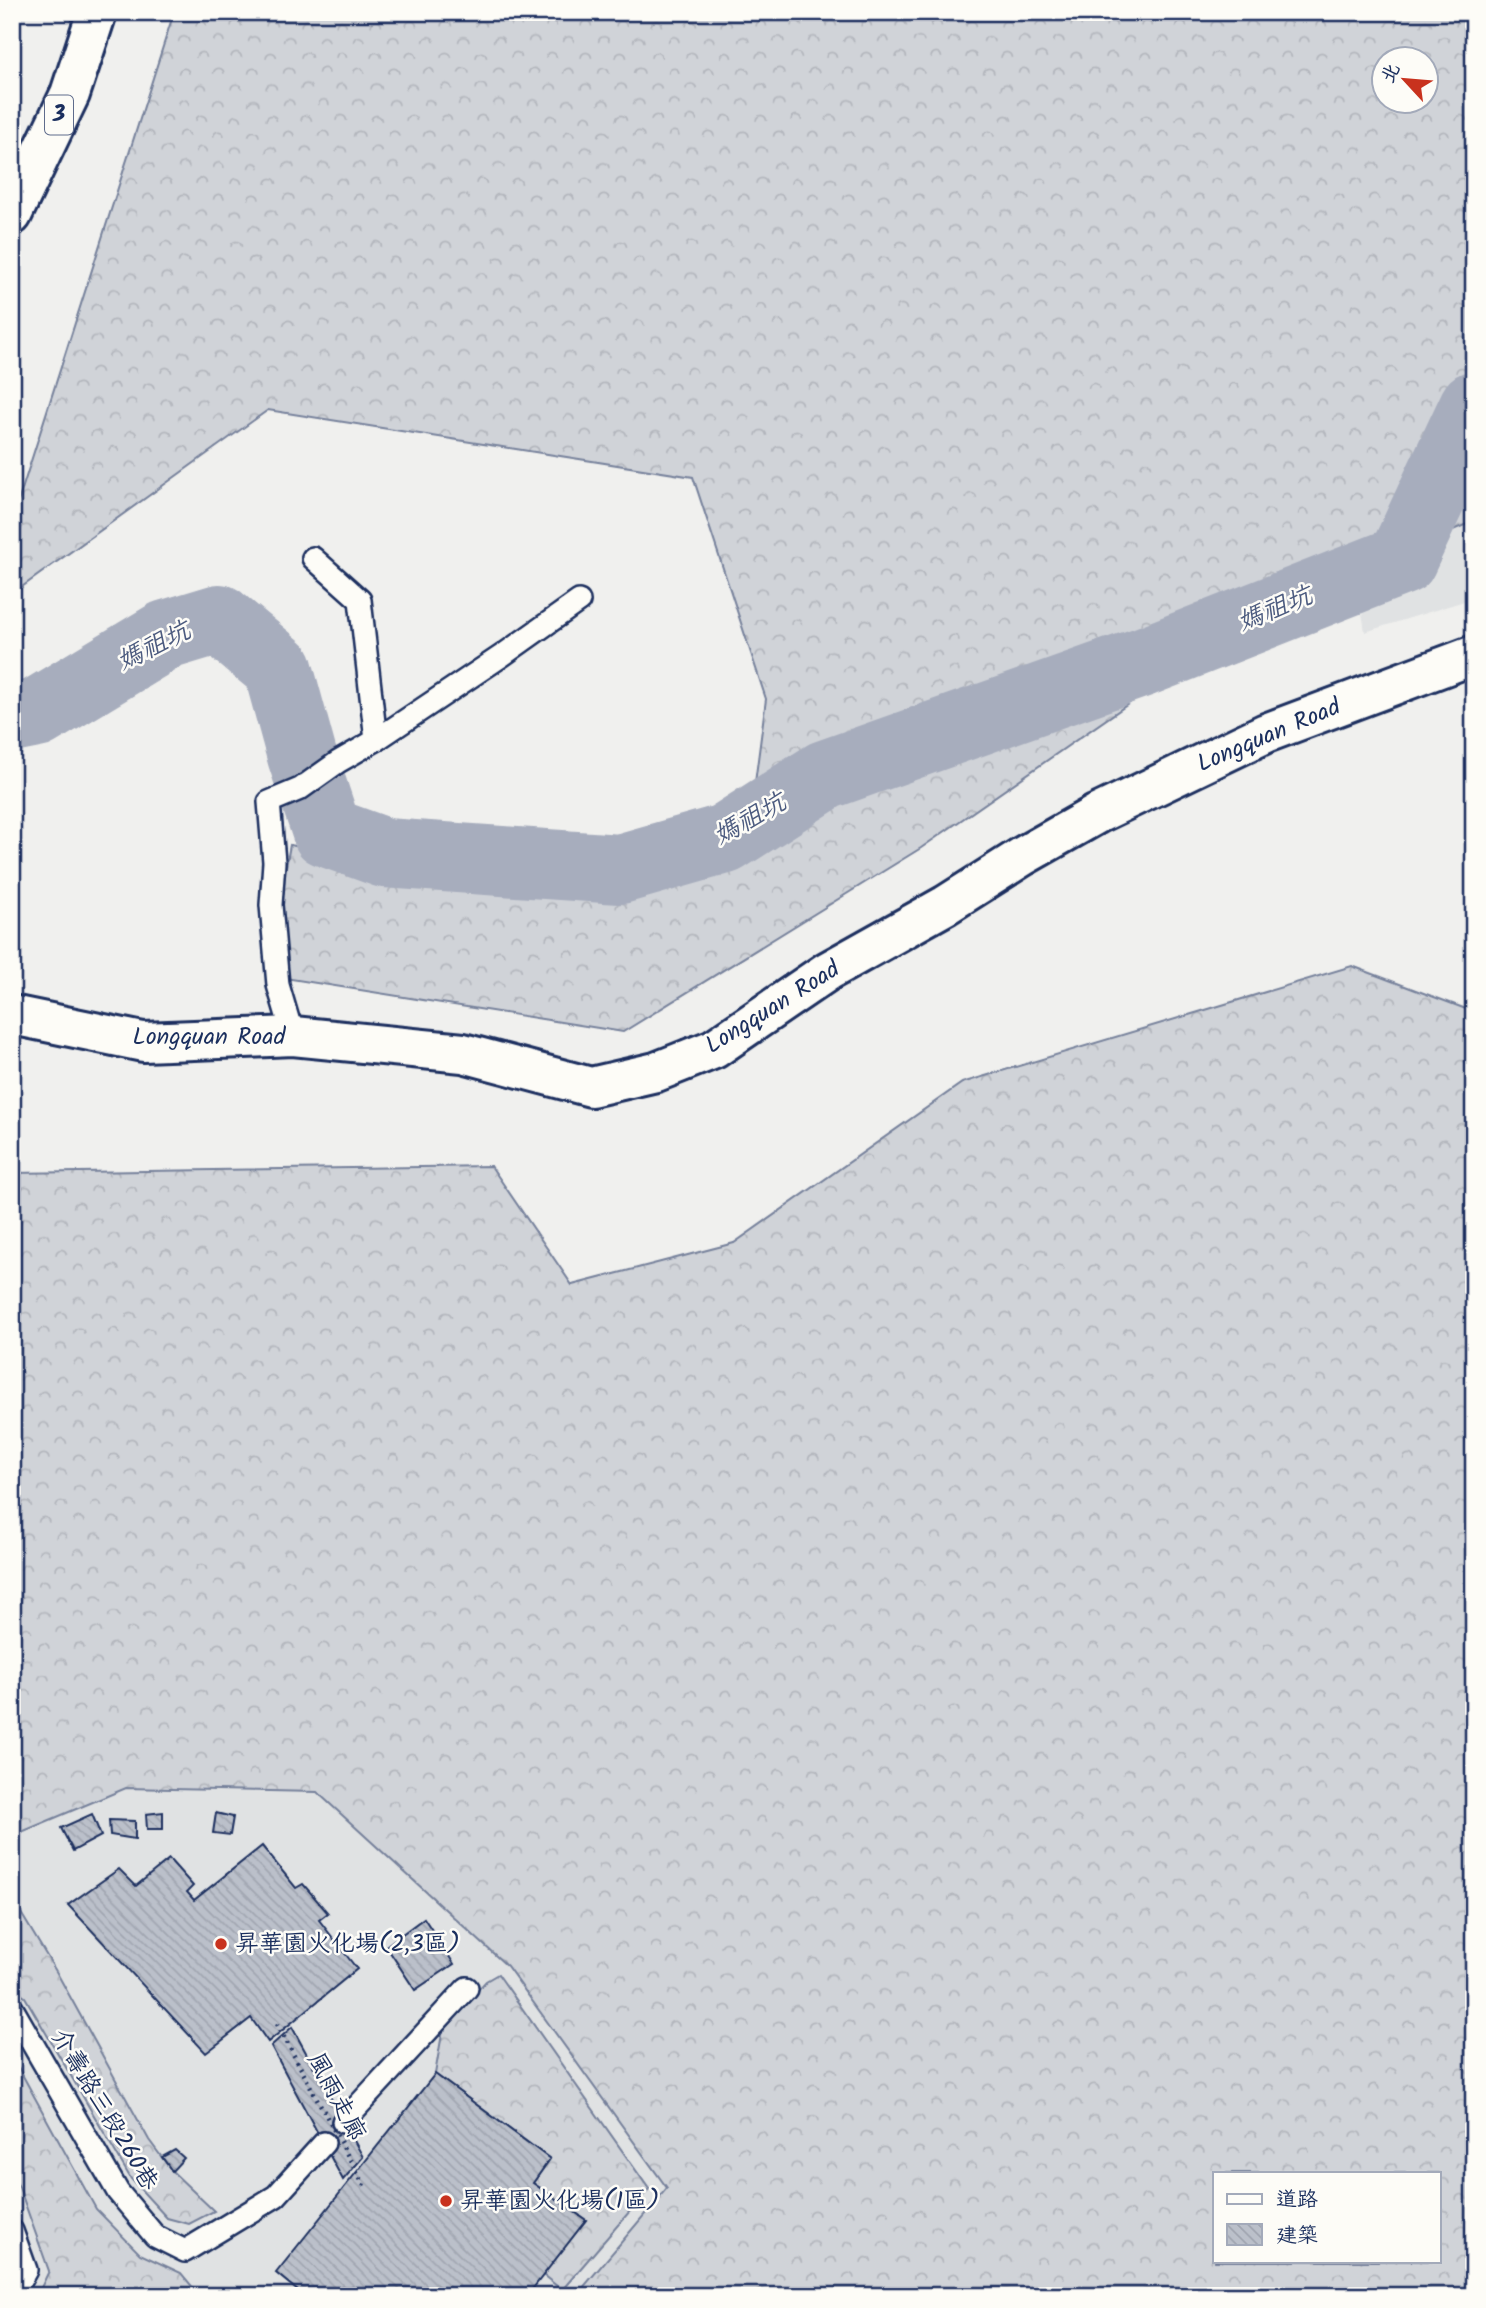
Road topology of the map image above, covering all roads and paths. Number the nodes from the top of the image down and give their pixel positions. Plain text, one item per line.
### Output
1 (97, 12) edge
2 (12, 215) edge
3 (313, 558) dead end
4 (579, 601) dead end
5 (1474, 655) edge
6 (376, 740) junction
7 (12, 1015) edge
8 (293, 1036) junction
9 (467, 1988) dead end
10 (12, 2008) edge
11 (277, 2024) dead end
12 (343, 2122) dead end
13 (324, 2143) dead end
14 (364, 2186) dead end
15 (12, 2231) edge
16 (12, 2295) edge

1 - 2 main road, 3
3 - 6 lane
4 - 6 lane
5 - 8 main road, Longquan Road
6 - 8 lane
7 - 8 main road, Longquan Road
9 - 12 lane
10 - 13 lane, 介壽路三段260巷
11 - 14 path, 風雨走廊, bridge
15 - 16 lane

